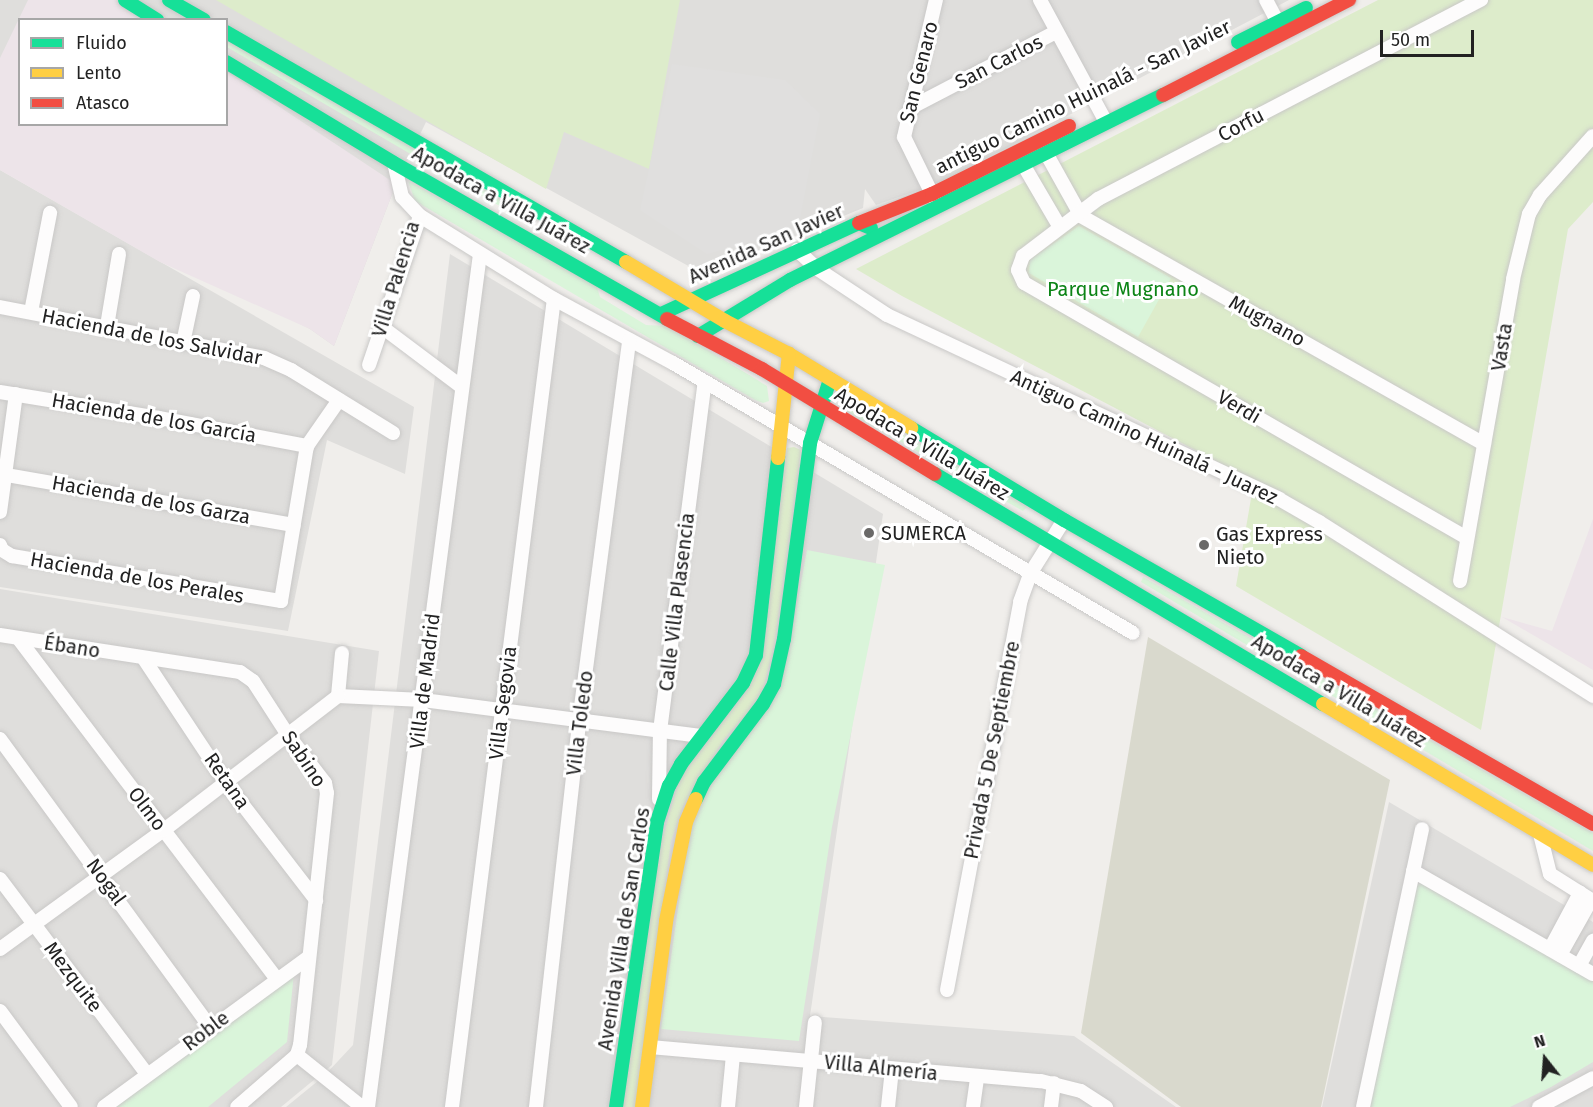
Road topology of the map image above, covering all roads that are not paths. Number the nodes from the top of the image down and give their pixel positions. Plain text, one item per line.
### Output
1 (125, 0) edge
2 (169, 0) edge
3 (1040, 0) edge
4 (1266, 0) edge
5 (1321, 0) edge
6 (1349, 0) edge
7 (1481, 0) edge
8 (938, 1) edge
9 (154, 18) edge
10 (200, 18) edge
11 (1281, 28) junction
12 (1056, 32) junction
13 (228, 34) edge
14 (279, 62) junction
15 (228, 63) edge
16 (267, 86) junction
17 (910, 108) junction
18 (1103, 116) junction
19 (1593, 136) edge
20 (1046, 153) junction
21 (394, 163) junction
22 (1024, 165) junction
23 (932, 194) junction
24 (939, 207) junction
25 (50, 213) dead end
26 (1079, 213) junction
27 (420, 216) junction
28 (859, 224) junction
29 (1059, 226) junction
30 (888, 234) junction
31 (797, 250) junction
32 (119, 254) dead end
33 (480, 254) junction
34 (816, 268) junction
35 (1018, 270) joint
36 (193, 296) dead end
37 (554, 299) junction
38 (688, 300) junction
39 (0, 307) edge
40 (31, 312) junction
41 (661, 314) junction
42 (725, 321) junction
43 (107, 326) junction
44 (382, 327) junction
45 (698, 336) junction
46 (629, 340) junction
47 (183, 342) junction
48 (789, 354) junction
49 (369, 365) dead end
50 (830, 379) junction
51 (705, 382) junction
52 (785, 383) junction
53 (462, 387) junction
54 (0, 392) edge
55 (16, 394) junction
56 (339, 400) junction
57 (820, 405) junction
58 (780, 427) junction
59 (393, 434) dead end
60 (810, 443) junction
61 (1484, 444) junction
62 (307, 447) junction
63 (7, 475) junction
64 (0, 512) edge
65 (1064, 520) junction
66 (294, 525) junction
67 (1467, 538) junction
68 (1048, 543) junction
69 (0, 545) edge
70 (1030, 574) junction
71 (1460, 581) dead end
72 (1133, 633) dead end
73 (0, 635) edge
74 (759, 635) junction
75 (18, 638) junction
76 (784, 639) junction
77 (342, 653) dead end
78 (144, 659) junction
79 (338, 696) junction
80 (1593, 696) edge
81 (423, 700) junction
82 (503, 712) junction
83 (579, 722) junction
84 (660, 731) junction
85 (288, 735) junction
86 (701, 736) junction
87 (0, 739) edge
88 (226, 783) junction
89 (657, 822) junction
90 (1593, 824) edge
91 (685, 828) junction
92 (1422, 829) dead end
93 (164, 830) junction
94 (1540, 834) junction
95 (1593, 865) edge
96 (1413, 871) junction
97 (102, 876) junction
98 (0, 879) edge
99 (1588, 898) edge
100 (316, 900) junction
101 (34, 924) junction
102 (1593, 941) edge
103 (0, 950) edge
104 (1555, 952) junction
105 (309, 957) junction
106 (1588, 968) edge
107 (277, 979) junction
108 (947, 990) dead end
109 (0, 1011) edge
110 (815, 1022) dead end
111 (210, 1027) junction
112 (650, 1047) junction
113 (297, 1055) junction
114 (733, 1055) junction
115 (810, 1061) junction
116 (892, 1070) junction
117 (147, 1074) junction
118 (978, 1077) junction
119 (1593, 1078) edge
120 (1054, 1083) junction
121 (355, 1105) edge
122 (71, 1107) edge
123 (104, 1107) edge
124 (237, 1107) edge
125 (368, 1107) edge
126 (453, 1107) edge
127 (536, 1107) edge
128 (616, 1107) edge
129 (642, 1107) edge
130 (728, 1107) edge
131 (806, 1107) edge
132 (888, 1107) edge
133 (973, 1107) edge
134 (1051, 1107) edge
135 (1106, 1107) edge
136 (1363, 1107) edge
137 (1539, 1107) edge

1 - 9 main road
2 - 10 main road
3 - 12 street
4 - 11 street
5 - 11 main road
6 - 11 main road
7 - 26 street, Corfu
8 - 17 street, San Genaro
11 - 18 main road
12 - 17 street, San Carlos
12 - 18 street
13 - 14 main road, Apodaca a Villa Juárez
14 - 16 main road
14 - 38 main road, Apodaca a Villa Juárez
15 - 16 main road, Apodaca a Villa Juárez
16 - 21 main road, Apodaca a Villa Juárez
17 - 23 street, San Genaro
18 - 20 main road
18 - 23 main road, antiguo Camino Huinalá - San Javier
19 - 61 street, Vasta
20 - 22 main road
20 - 26 street
21 - 27 street, Villa Palencia
21 - 41 main road, Apodaca a Villa Juárez
22 - 24 main road
22 - 29 street
23 - 24 street, San Genaro
23 - 28 main road, antiguo Camino Huinalá - San Javier
24 - 30 main road
25 - 40 street
26 - 29 street, Corfu
26 - 61 street, Mugnano
27 - 33 street
27 - 44 street, Villa Palencia
28 - 30 main road, Avenida San Javier
28 - 31 main road, Avenida San Javier
29 - 35 street, Corfu
30 - 34 main road
31 - 34 street, Antiguo Camino Huinalá - Juarez
31 - 38 main road, Avenida San Javier
32 - 43 street
33 - 37 street
33 - 53 street, Villa de Madrid
34 - 42 main road
34 - 80 street, Antiguo Camino Huinalá - Juarez
35 - 67 street, Verdi
36 - 47 street
37 - 46 street
37 - 82 street, Villa Segovia
38 - 41 main road, Avenida San Javier
38 - 42 main road, Apodaca a Villa Juárez
39 - 40 street, Hacienda de los Salvidar
40 - 43 street, Hacienda de los Salvidar
41 - 45 main road, Apodaca a Villa Juárez
42 - 45 main road
42 - 48 main road, Apodaca a Villa Juárez
43 - 47 street, Hacienda de los Salvidar
44 - 49 street, Villa Palencia
44 - 53 street
45 - 52 main road, Apodaca a Villa Juárez
46 - 51 street
46 - 83 street, Villa Toledo
47 - 56 street, Hacienda de los Salvidar
48 - 50 main road, Apodaca a Villa Juárez
48 - 52 main road, Avenida Villa de San Carlos
50 - 57 main road, Avenida Villa de San Carlos
50 - 65 main road, Apodaca a Villa Juárez
51 - 58 street
51 - 84 street, Calle Villa Plasencia
52 - 57 main road, Apodaca a Villa Juárez
52 - 58 main road, Avenida Villa de San Carlos
53 - 81 street, Villa de Madrid
54 - 55 street, Hacienda de los García
55 - 62 street, Hacienda de los García
55 - 63 street
56 - 59 street, Hacienda de los Salvidar
56 - 62 street
57 - 60 main road, Avenida Villa de San Carlos
57 - 68 main road, Apodaca a Villa Juárez
58 - 60 street
58 - 74 main road, Avenida Villa de San Carlos
60 - 70 street
60 - 76 main road, Avenida Villa de San Carlos
61 - 67 street, Vasta
62 - 66 street
63 - 64 street
63 - 66 street, Hacienda de los Garza
65 - 68 street, Privada 5 De Septiembre
65 - 90 main road, Apodaca a Villa Juárez
66 - 69 street, Hacienda de los Perales
67 - 71 street, Vasta
68 - 70 street, Privada 5 De Septiembre
68 - 94 main road, Apodaca a Villa Juárez
70 - 72 street
70 - 108 street, Privada 5 De Septiembre
73 - 75 street, Ébano
74 - 76 main road
74 - 86 main road, Avenida Villa de San Carlos
75 - 78 street, Ébano
75 - 93 street, Olmo
76 - 91 main road, Avenida Villa de San Carlos
77 - 79 street
78 - 85 street, Sabino
78 - 88 street, Retana
79 - 81 street
79 - 85 street
81 - 82 street
81 - 125 street, Villa de Madrid
82 - 83 street
82 - 126 street, Villa Segovia
83 - 84 street
83 - 127 street, Villa Toledo
84 - 86 street
84 - 89 street, Calle Villa Plasencia
85 - 88 street
85 - 100 street, Sabino
86 - 89 main road, Avenida Villa de San Carlos
87 - 97 street, Nogal
88 - 93 street
88 - 100 street, Retana
89 - 91 main road
89 - 128 main road, Avenida Villa de San Carlos
91 - 112 main road, Avenida Villa de San Carlos
92 - 96 street
93 - 97 street
93 - 107 street, Olmo
94 - 95 main road, Apodaca a Villa Juárez
94 - 99 street
96 - 104 street
96 - 136 street
97 - 101 street
97 - 111 street, Nogal
98 - 101 street, Mezquite
99 - 104 street
100 - 105 street, Sabino
101 - 103 street
101 - 117 street, Mezquite
102 - 106 street
104 - 106 street
105 - 107 street, Roble
105 - 113 street, Sabino
107 - 111 street, Roble
109 - 122 street
110 - 115 street
111 - 117 street, Roble
112 - 114 street, Villa Almería
112 - 129 main road, Avenida Villa de San Carlos
113 - 121 street
113 - 124 street
114 - 115 street, Villa Almería
114 - 130 street
115 - 116 street, Villa Almería
115 - 131 street
116 - 118 street, Villa Almería
116 - 132 street
117 - 123 street, Roble
118 - 120 street, Villa Almería
118 - 133 street
119 - 137 street
120 - 134 street
120 - 135 street, Villa Almería

